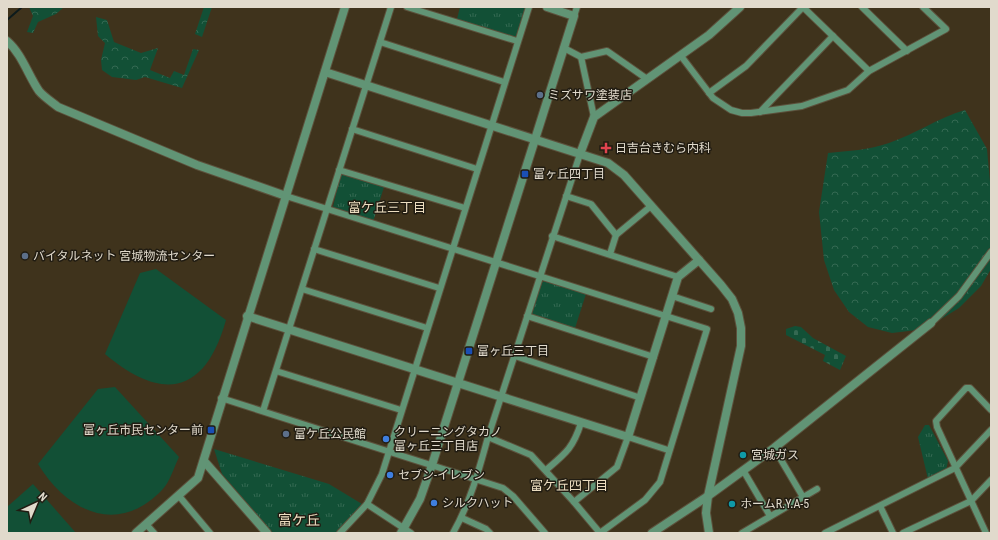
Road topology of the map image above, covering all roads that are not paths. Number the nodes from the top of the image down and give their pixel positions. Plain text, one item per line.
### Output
1 (345, 7) edge
2 (391, 7) edge
3 (408, 7) edge
4 (529, 7) edge
5 (547, 7) edge
6 (577, 7) edge
7 (740, 7) edge
8 (862, 7) edge
9 (923, 7) edge
10 (574, 16) junction
11 (833, 36) junction
12 (7, 41) edge
13 (380, 42) junction
14 (517, 42) junction
15 (564, 48) junction
16 (908, 51) junction
17 (681, 56) junction
18 (581, 57) junction
19 (869, 71) junction
20 (325, 72) junction
21 (647, 79) junction
22 (504, 82) junction
23 (366, 86) junction
24 (709, 93) junction
25 (760, 112) junction
26 (594, 117) junction
27 (491, 126) junction
28 (352, 129) junction
29 (535, 139) junction
30 (580, 154) junction
31 (477, 169) junction
32 (339, 170) junction
33 (286, 196) junction
34 (566, 196) junction
35 (651, 206) junction
36 (465, 208) junction
37 (327, 210) junction
38 (616, 235) junction
39 (552, 236) junction
40 (452, 248) junction
41 (314, 249) junction
42 (991, 252) edge
43 (610, 254) junction
44 (699, 260) junction
45 (495, 262) junction
46 (540, 276) junction
47 (678, 277) junction
48 (439, 288) junction
49 (302, 289) junction
50 (672, 296) junction
51 (711, 309) dead end
52 (247, 316) junction
53 (527, 316) junction
54 (666, 317) junction
55 (931, 323) joint
56 (427, 328) junction
57 (288, 330) junction
58 (515, 356) junction
59 (654, 357) junction
60 (414, 370) junction
61 (276, 371) junction
62 (458, 383) junction
63 (501, 396) junction
64 (222, 398) junction
65 (641, 398) junction
66 (264, 410) junction
67 (401, 410) junction
68 (991, 410) edge
69 (581, 423) junction
70 (991, 430) edge
71 (488, 437) junction
72 (628, 437) junction
73 (774, 448) junction
74 (668, 450) junction
75 (389, 451) junction
76 (204, 461) junction
77 (432, 465) junction
78 (955, 468) junction
79 (546, 470) junction
80 (743, 470) junction
81 (476, 478) junction
82 (991, 480) edge
83 (817, 489) dead end
84 (179, 496) junction
85 (708, 496) junction
86 (803, 497) junction
87 (971, 501) junction
88 (574, 502) junction
89 (367, 504) junction
90 (880, 506) junction
91 (770, 516) junction
92 (462, 518) junction
93 (146, 524) junction
94 (662, 530) edge
95 (405, 532) edge
96 (989, 532) edge
97 (136, 533) edge
98 (154, 533) edge
99 (210, 533) edge
100 (266, 533) edge
101 (340, 533) edge
102 (454, 533) edge
103 (490, 533) edge
104 (545, 533) edge
105 (600, 533) edge
106 (652, 533) edge
107 (709, 533) edge
108 (742, 533) edge
109 (826, 533) edge
110 (893, 533) edge
111 (903, 533) edge

1 - 20 street
2 - 13 street
3 - 14 street
4 - 14 street
5 - 10 street
6 - 10 street
7 - 17 street
8 - 16 street
9 - 16 street
10 - 15 street
11 - 19 street
11 - 24 street
11 - 25 street
12 - 33 street
13 - 22 street
13 - 23 street
14 - 22 street
15 - 18 street
15 - 29 street
16 - 19 street
17 - 21 street
17 - 24 street
18 - 21 street
18 - 26 street
19 - 25 street
20 - 23 street
20 - 33 street
21 - 26 street
22 - 27 street
23 - 27 street
23 - 28 street
24 - 25 street
26 - 30 street
27 - 29 street
27 - 31 street
28 - 31 street
28 - 32 street
29 - 30 street
29 - 45 street
30 - 34 street
30 - 35 street
31 - 36 street
32 - 36 street
32 - 37 street
33 - 37 street
33 - 52 street
34 - 38 street
34 - 39 street
35 - 38 street
35 - 44 street
36 - 40 street
37 - 40 street
37 - 41 street
38 - 43 street
39 - 43 street
39 - 46 street
40 - 45 street
40 - 48 street
41 - 48 street
41 - 49 street
42 - 55 street
43 - 47 street
44 - 47 street
44 - 85 street
45 - 46 street
45 - 62 street
46 - 53 street
46 - 54 street
47 - 50 street
48 - 56 street
49 - 56 street
49 - 57 street
50 - 51 street
50 - 54 street
52 - 57 street
52 - 64 street
53 - 58 street
53 - 59 street
54 - 59 street
54 - 74 street
55 - 73 street
56 - 60 street
57 - 60 street
57 - 61 street
58 - 63 street
58 - 65 street
59 - 65 street
60 - 62 street
60 - 67 street
61 - 66 street
61 - 67 street
62 - 63 street
62 - 77 street
63 - 69 street
63 - 71 street
64 - 66 street
64 - 76 street
65 - 72 street
66 - 75 street
67 - 75 street
68 - 78 street
69 - 72 street
69 - 79 street
70 - 78 street
71 - 79 street
71 - 81 street
72 - 74 street
72 - 88 street
73 - 80 street
73 - 86 street
74 - 105 street
75 - 77 street
75 - 89 street
76 - 84 street
76 - 100 street
77 - 81 street
77 - 95 street
78 - 87 street
78 - 90 street
79 - 88 street
80 - 85 street
80 - 91 street
81 - 92 street
81 - 104 street
82 - 87 street
83 - 86 street
84 - 93 street
84 - 99 street
85 - 94 street
85 - 107 street
86 - 91 street
87 - 96 street
87 - 111 street
88 - 105 street
89 - 95 street
89 - 101 street
90 - 109 street
90 - 110 street
91 - 108 street
92 - 102 street
92 - 103 street
93 - 97 street
93 - 98 street
94 - 106 street

